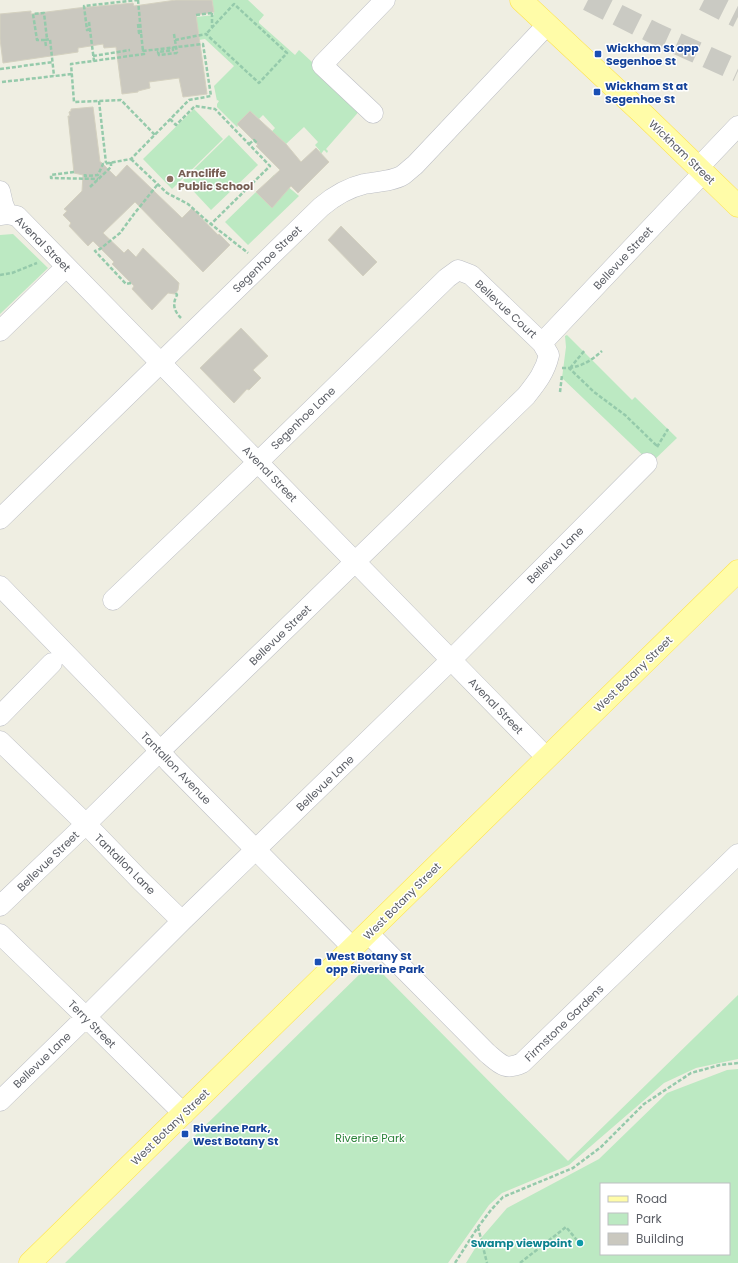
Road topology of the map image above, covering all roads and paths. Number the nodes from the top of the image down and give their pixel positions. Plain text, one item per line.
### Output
1 (137, 0) edge
2 (385, 0) edge
3 (521, 0) edge
4 (196, 15) dead end
5 (89, 22) dead end
6 (138, 24) dead end
7 (547, 25) junction
8 (212, 27) junction
9 (90, 29) junction
10 (141, 33) junction
11 (174, 34) dead end
12 (206, 34) junction
13 (46, 40) junction
14 (175, 40) junction
15 (46, 46) dead end
16 (174, 47) junction
17 (130, 50) dead end
18 (143, 51) junction
19 (118, 52) junction
20 (93, 56) junction
21 (119, 58) junction
22 (94, 61) junction
23 (53, 62) junction
24 (0, 69) edge
25 (72, 74) junction
26 (54, 76) junction
27 (2, 82) dead end
28 (98, 101) junction
29 (373, 113) dead end
30 (170, 119) junction
31 (738, 126) edge
32 (155, 135) junction
33 (249, 144) junction
34 (258, 144) dead end
35 (131, 159) junction
36 (112, 162) junction
37 (106, 163) junction
38 (701, 171) junction
39 (74, 172) dead end
40 (85, 174) dead end
41 (98, 179) junction
42 (158, 184) junction
43 (90, 187) dead end
44 (0, 191) edge
45 (738, 206) edge
46 (3, 214) edge
47 (211, 224) junction
48 (248, 253) dead end
49 (37, 263) dead end
50 (66, 267) junction
51 (458, 270) joint
52 (0, 275) edge
53 (131, 283) dead end
54 (176, 293) dead end
55 (181, 318) dead end
56 (0, 331) edge
57 (545, 349) junction
58 (585, 350) dead end
59 (602, 351) dead end
60 (161, 362) junction
61 (569, 368) junction
62 (560, 392) dead end
63 (668, 429) dead end
64 (652, 455) junction
65 (258, 462) junction
66 (0, 519) edge
67 (356, 562) junction
68 (738, 571) edge
69 (0, 586) edge
70 (113, 600) dead end
71 (451, 660) junction
72 (52, 663) dead end
73 (0, 716) edge
74 (0, 741) edge
75 (160, 751) junction
76 (547, 758) junction
77 (86, 824) junction
78 (256, 850) junction
79 (738, 854) edge
80 (0, 906) edge
81 (182, 921) junction
82 (0, 934) edge
83 (369, 934) junction
84 (353, 948) junction
85 (86, 1017) junction
86 (738, 1063) edge
87 (0, 1101) edge
88 (184, 1114) junction
89 (478, 1227) junction
90 (581, 1245) dead end
91 (30, 1263) edge
92 (455, 1263) edge
93 (487, 1263) edge
94 (520, 1263) edge

1 - 9 path
1 - 10 path
2 - 29 street
3 - 7 main road, Wickham Street
4 - 8 path
5 - 9 path
6 - 10 path
7 - 38 main road, Wickham Street
7 - 60 street, Segenhoe Street
8 - 12 path
8 - 12 path
9 - 20 path
10 - 18 path
11 - 14 path
12 - 14 path
13 - 13 path
13 - 15 path
13 - 23 path
14 - 16 path
16 - 16 path
16 - 18 path
16 - 30 path
17 - 19 path
18 - 21 path
19 - 20 path
19 - 21 path
20 - 22 path
21 - 22 path
22 - 25 path
23 - 24 path
23 - 26 path
25 - 26 path
25 - 28 path
26 - 27 path
28 - 32 path
28 - 37 path
30 - 32 path
30 - 33 path
31 - 38 street, Bellevue Street
32 - 35 path
33 - 34 path
33 - 47 path
35 - 36 path
35 - 42 path
36 - 37 path
36 - 41 path
37 - 40 path
38 - 45 main road, Wickham Street
38 - 57 street, Bellevue Street
39 - 41 path
41 - 43 path
42 - 47 path
42 - 53 path
44 - 46 street, Avenal Street
46 - 50 street, Avenal Street
47 - 48 path
49 - 52 path
50 - 56 street
50 - 60 street, Avenal Street
51 - 57 street, Bellevue Court
51 - 65 street, Segenhoe Lane
54 - 55 path
57 - 67 street, Bellevue Street
58 - 61 path
59 - 61 path
60 - 65 street, Avenal Street
60 - 66 street, Segenhoe Street
61 - 62 path
61 - 64 path
63 - 64 path
64 - 71 street, Bellevue Lane
65 - 67 street, Avenal Street
65 - 70 street, Segenhoe Lane
67 - 71 street, Avenal Street
67 - 75 street, Bellevue Street
68 - 76 main road, West Botany Street
69 - 75 street, Tantallon Avenue
71 - 76 street, Avenal Street
71 - 78 street, Bellevue Lane
72 - 73 street
74 - 77 street, Tantallon Lane
75 - 77 street, Bellevue Street
75 - 78 street, Tantallon Avenue
76 - 83 main road, West Botany Street
77 - 80 street, Bellevue Street
77 - 81 street, Tantallon Lane
78 - 81 street, Bellevue Lane
78 - 84 street, Tantallon Avenue
79 - 83 street, Firmstone Gardens
81 - 85 street, Bellevue Lane
82 - 85 street, Terry Street
83 - 84 main road, West Botany Street
84 - 88 main road, West Botany Street
85 - 87 street, Bellevue Lane
85 - 88 street, Terry Street
86 - 89 path
88 - 91 main road, West Botany Street
89 - 92 path
89 - 93 path
90 - 94 path

